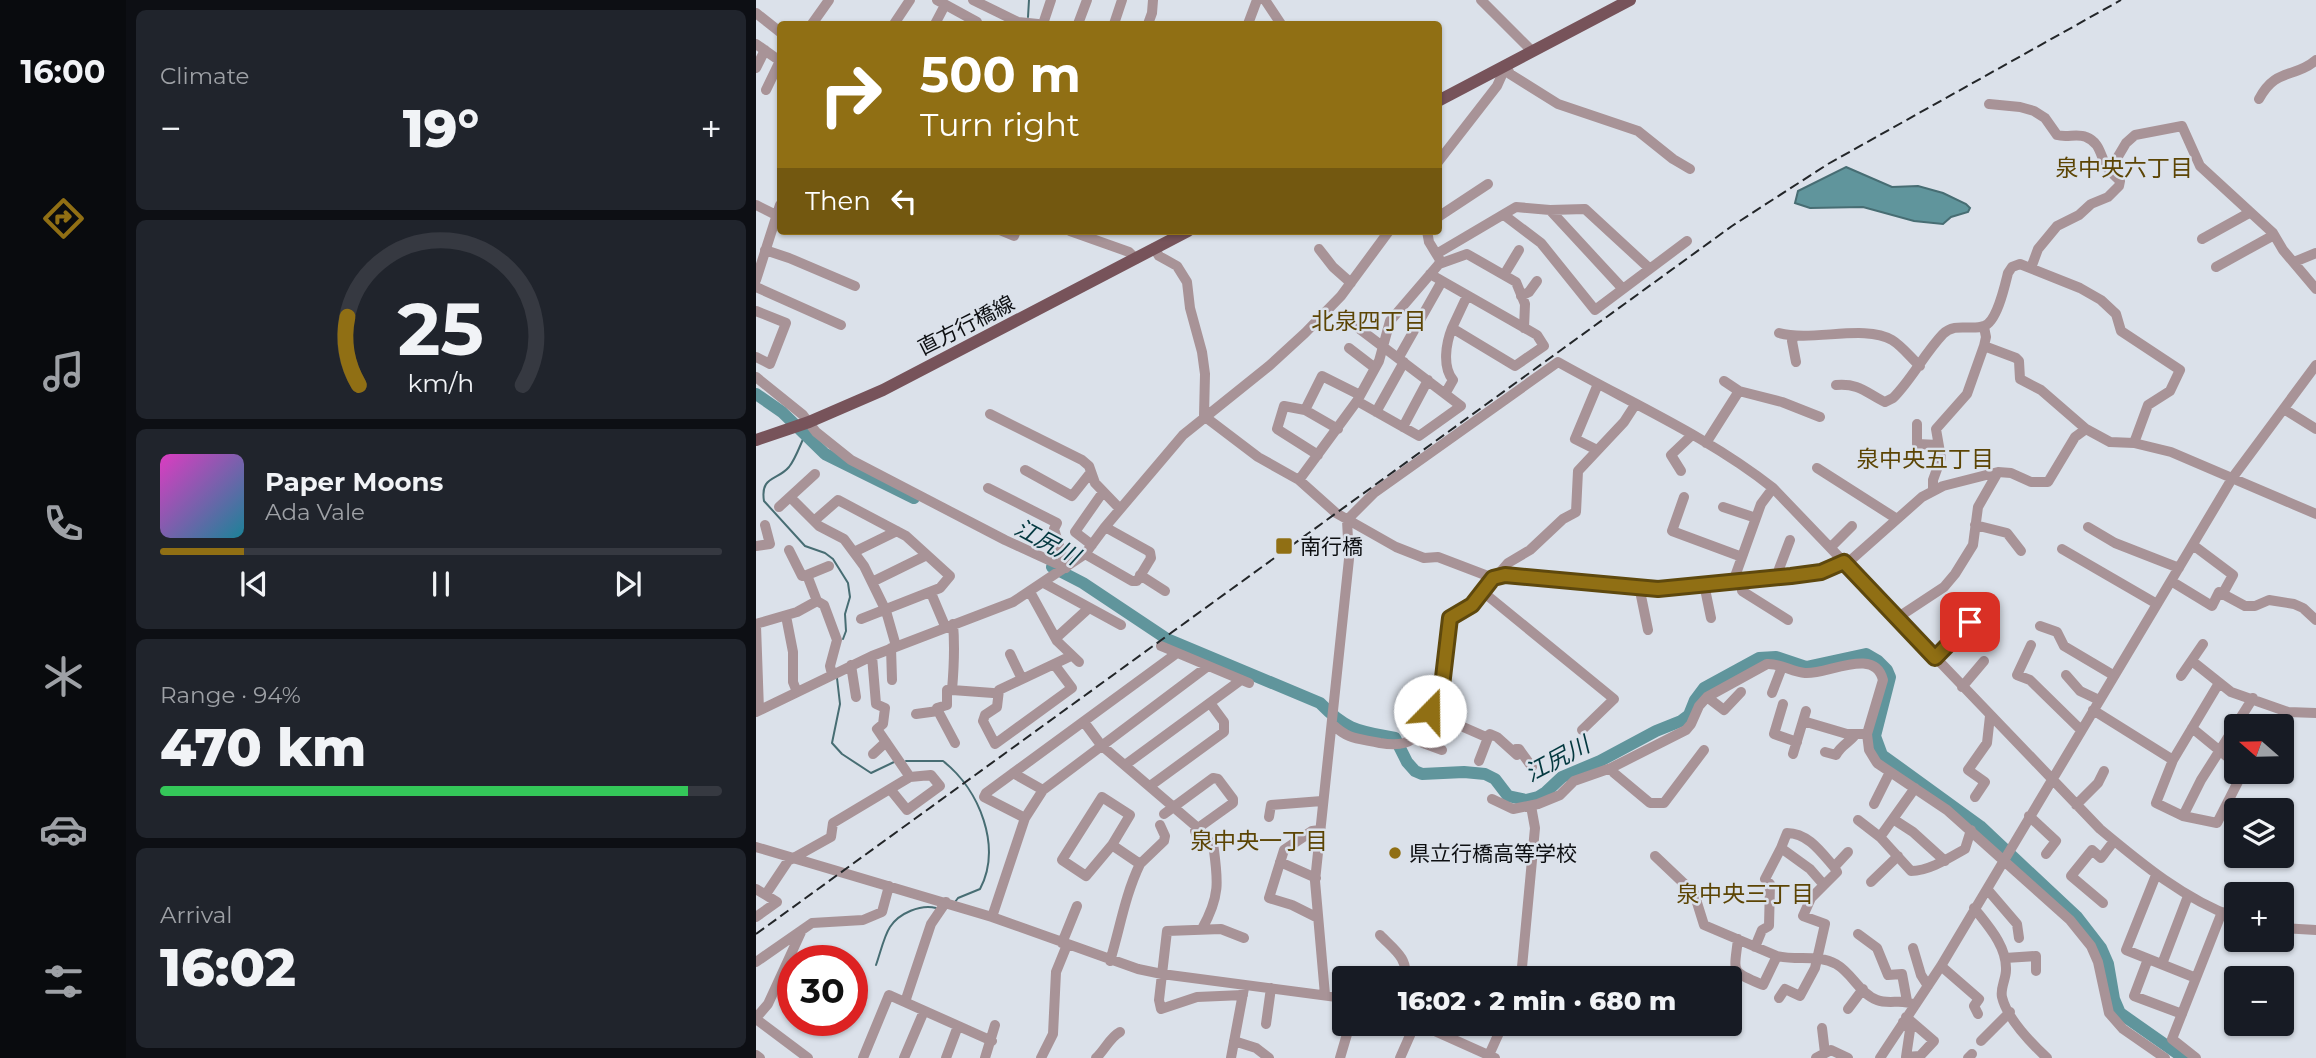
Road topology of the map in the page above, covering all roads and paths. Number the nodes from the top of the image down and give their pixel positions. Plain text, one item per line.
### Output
1 (828, 0) edge
2 (910, 0) edge
3 (973, 0) edge
4 (1051, 0) edge
5 (1087, 0) edge
6 (1122, 0) edge
7 (1153, 0) edge
8 (1257, 0) edge
9 (1265, 0) edge
10 (1481, 0) edge
11 (1630, 0) edge
12 (941, 2) edge
13 (756, 13) edge
14 (814, 21) edge
15 (896, 21) edge
16 (936, 21) edge
17 (974, 21) edge
18 (1016, 21) edge
19 (1041, 21) edge
20 (1079, 21) edge
21 (1115, 21) edge
22 (1149, 21) edge
23 (1249, 21) edge
24 (1280, 21) edge
25 (777, 30) edge
26 (761, 47) edge
27 (1532, 51) junction
28 (777, 59) edge
29 (2316, 60) edge
30 (1506, 66) junction
31 (756, 68) edge
32 (777, 75) edge
33 (766, 90) dead end
34 (1442, 99) edge
35 (2259, 99) dead end
36 (1989, 104) dead end
37 (1442, 157) edge
38 (1690, 169) dead end
39 (2110, 170) junction
40 (1488, 184) dead end
41 (756, 205) edge
42 (777, 210) edge
43 (1550, 210) junction
44 (777, 213) edge
45 (2249, 213) junction
46 (1442, 215) edge
47 (1504, 215) junction
48 (1081, 235) edge
49 (1180, 235) edge
50 (1387, 235) edge
51 (1428, 235) edge
52 (2274, 235) junction
53 (2202, 239) dead end
54 (1687, 241) dead end
55 (1154, 248) junction
56 (1319, 249) dead end
57 (765, 250) junction
58 (1519, 250) dead end
59 (2316, 253) edge
60 (1136, 259) junction
61 (1438, 259) junction
62 (2294, 262) junction
63 (2216, 267) dead end
64 (1649, 268) junction
65 (2031, 268) junction
66 (1430, 274) junction
67 (1504, 275) junction
68 (756, 280) edge
69 (1442, 281) junction
70 (1537, 281) dead end
71 (1351, 283) junction
72 (855, 286) dead end
73 (756, 287) edge
74 (1623, 289) junction
75 (2316, 289) edge
76 (1468, 296) junction
77 (1521, 296) junction
78 (756, 310) edge
79 (841, 325) dead end
80 (1357, 327) dead end
81 (1984, 327) junction
82 (1451, 328) junction
83 (1524, 328) junction
84 (1779, 333) dead end
85 (1794, 337) junction
86 (1984, 346) junction
87 (1384, 347) junction
88 (1349, 348) dead end
89 (756, 357) edge
90 (1401, 360) junction
91 (1796, 362) dead end
92 (2316, 365) edge
93 (1920, 366) junction
94 (1375, 368) junction
95 (756, 377) edge
96 (1428, 380) junction
97 (1724, 381) dead end
98 (1598, 384) junction
99 (1836, 385) dead end
100 (1738, 391) junction
101 (1446, 394) junction
102 (1359, 398) junction
103 (1635, 405) junction
104 (2284, 408) junction
105 (1305, 410) junction
106 (1376, 412) junction
107 (990, 414) dead end
108 (1204, 416) junction
109 (1820, 417) dead end
110 (809, 422) junction
111 (1917, 424) dead end
112 (1403, 427) junction
113 (1338, 429) junction
114 (2087, 429) junction
115 (2316, 429) edge
116 (1692, 435) junction
117 (756, 440) edge
118 (1706, 443) junction
119 (2134, 443) junction
120 (1938, 445) junction
121 (1597, 450) junction
122 (1318, 455) junction
123 (1817, 468) dead end
124 (1025, 470) dead end
125 (1681, 471) dead end
126 (1091, 472) junction
127 (1998, 472) junction
128 (815, 474) dead end
129 (2233, 477) junction
130 (1299, 481) junction
131 (988, 488) dead end
132 (1773, 488) junction
133 (1933, 489) junction
134 (1103, 492) junction
135 (790, 497) junction
136 (1684, 497) dead end
137 (779, 507) dead end
138 (1723, 507) dead end
139 (1120, 509) junction
140 (2316, 514) edge
141 (1756, 518) junction
142 (1897, 519) junction
143 (1348, 520) junction
144 (814, 521) junction
145 (765, 525) dead end
146 (1975, 525) junction
147 (1852, 526) dead end
148 (1105, 527) junction
149 (2088, 527) dead end
150 (897, 531) junction
151 (1790, 540) dead end
152 (2193, 545) junction
153 (756, 546) edge
154 (1831, 547) junction
155 (2062, 549) dead end
156 (789, 550) dead end
157 (1089, 550) junction
158 (2021, 551) dead end
159 (854, 552) junction
160 (927, 555) junction
161 (1742, 557) junction
162 (1844, 562) junction
163 (828, 566) dead end
164 (1066, 568) junction
165 (2179, 568) junction
166 (807, 575) junction
167 (1140, 575) junction
168 (1782, 577) junction
169 (1493, 578) junction
170 (2171, 581) junction
171 (872, 582) junction
172 (1738, 582) junction
173 (1044, 583) junction
174 (1704, 584) junction
175 (1639, 586) junction
176 (1165, 591) dead end
177 (1030, 592) junction
178 (1483, 592) junction
179 (931, 593) junction
180 (2222, 594) junction
181 (817, 601) junction
182 (2157, 604) junction
183 (1089, 608) junction
184 (886, 611) junction
185 (786, 616) junction
186 (1711, 618) dead end
187 (1896, 618) junction
188 (861, 619) dead end
189 (1788, 620) dead end
190 (2316, 620) edge
191 (1970, 622) dead end
192 (756, 625) edge
193 (949, 625) junction
194 (1121, 625) dead end
195 (2040, 626) dead end
196 (1648, 630) dead end
197 (1056, 638) junction
198 (2203, 644) dead end
199 (2031, 645) dead end
200 (1161, 646) dead end
201 (894, 647) junction
202 (1177, 653) junction
203 (1010, 654) dead end
204 (872, 656) junction
205 (1935, 658) junction
206 (2192, 660) junction
207 (1984, 661) dead end
208 (1054, 664) junction
209 (851, 665) junction
210 (1208, 666) junction
211 (1782, 667) junction
212 (832, 674) junction
213 (2066, 675) dead end
214 (2113, 675) junction
215 (2181, 676) dead end
216 (1022, 679) junction
217 (892, 680) dead end
218 (2220, 683) junction
219 (1962, 687) junction
220 (952, 690) junction
221 (797, 692) junction
222 (1741, 692) dead end
223 (993, 693) dead end
224 (1772, 693) dead end
225 (856, 697) dead end
226 (1707, 697) junction
227 (2253, 698) junction
228 (2099, 700) junction
229 (1210, 703) junction
230 (1783, 704) dead end
231 (1404, 710) dead end
232 (2093, 710) junction
233 (757, 711) edge
234 (938, 711) junction
235 (2316, 713) edge
236 (916, 714) dead end
237 (1990, 716) junction
238 (1428, 717) junction
239 (1084, 722) junction
240 (895, 723) dead end
241 (877, 724) junction
242 (1332, 724) junction
243 (2192, 728) junction
244 (1582, 730) dead end
245 (2081, 730) junction
246 (1867, 734) junction
247 (1417, 735) junction
248 (1489, 735) junction
249 (1855, 735) junction
250 (886, 741) junction
251 (1797, 742) junction
252 (955, 743) dead end
253 (1101, 745) junction
254 (2220, 749) junction
255 (1442, 750) dead end
256 (1704, 750) dead end
257 (1825, 752) dead end
258 (2224, 753) edge
259 (873, 754) dead end
260 (1793, 754) dead end
261 (2173, 760) junction
262 (1479, 761) dead end
263 (1125, 765) junction
264 (1532, 767) dead end
265 (1611, 768) junction
266 (2104, 771) dead end
267 (1013, 773) junction
268 (1889, 774) junction
269 (910, 778) junction
270 (2051, 778) junction
271 (2237, 784) edge
272 (1150, 786) junction
273 (1915, 788) junction
274 (890, 789) junction
275 (1043, 790) junction
276 (1975, 797) dead end
277 (1492, 799) dead end
278 (1322, 801) junction
279 (1874, 804) dead end
280 (2076, 805) junction
281 (1531, 806) junction
282 (1174, 807) junction
283 (2029, 816) junction
284 (2183, 816) junction
285 (1269, 817) dead end
286 (1025, 818) junction
287 (1893, 819) junction
288 (1858, 820) dead end
289 (1198, 828) junction
290 (1320, 830) junction
291 (1971, 830) junction
292 (1880, 837) junction
293 (2114, 841) junction
294 (1112, 845) junction
295 (756, 847) edge
296 (1781, 848) junction
297 (1847, 852) dead end
298 (2046, 854) dead end
299 (1655, 856) dead end
300 (1898, 856) junction
301 (793, 858) junction
302 (2002, 860) junction
303 (1945, 861) junction
304 (1280, 862) junction
305 (1140, 864) junction
306 (1834, 867) junction
307 (2156, 875) junction
308 (1316, 878) junction
309 (1871, 882) dead end
310 (1824, 885) junction
311 (889, 886) junction
312 (1987, 889) junction
313 (761, 892) edge
314 (2188, 896) junction
315 (946, 902) junction
316 (2103, 902) dead end
317 (1077, 906) dead end
318 (1975, 908) junction
319 (2222, 912) joint
320 (756, 917) edge
321 (992, 917) junction
322 (1318, 918) junction
323 (803, 927) junction
324 (1202, 929) junction
325 (2294, 929) edge
326 (2316, 930) edge
327 (1858, 934) dead end
328 (1380, 935) dead end
329 (1244, 937) dead end
330 (2019, 938) dead end
331 (1738, 939) junction
332 (1065, 944) junction
333 (1755, 947) junction
334 (1913, 948) dead end
335 (1777, 956) junction
336 (1818, 958) junction
337 (2005, 958) junction
338 (2148, 959) junction
339 (1110, 961) junction
340 (756, 962) edge
341 (2162, 964) junction
342 (1941, 965) junction
343 (1406, 966) edge
344 (1522, 966) edge
345 (2036, 971) dead end
346 (1162, 974) junction
347 (2196, 978) junction
348 (1928, 986) junction
349 (1271, 988) junction
350 (1863, 989) junction
351 (1244, 990) junction
352 (1325, 995) junction
353 (1332, 996) edge
354 (1779, 998) dead end
355 (756, 999) edge
356 (905, 1002) junction
357 (768, 1003) junction
358 (1911, 1003) junction
359 (1848, 1009) dead end
360 (924, 1011) junction
361 (2010, 1012) junction
362 (1979, 1014) dead end
363 (2182, 1014) junction
364 (756, 1018) edge
365 (1266, 1024) dead end
366 (995, 1025) dead end
367 (958, 1026) junction
368 (1822, 1028) dead end
369 (1121, 1032) dead end
370 (1346, 1036) edge
371 (1411, 1036) edge
372 (1444, 1036) edge
373 (1499, 1036) edge
374 (992, 1041) junction
375 (1234, 1041) junction
376 (1981, 1041) dead end
377 (756, 1055) edge
378 (1820, 1055) edge
379 (1492, 1057) edge
380 (760, 1058) edge
381 (808, 1058) edge
382 (863, 1058) edge
383 (904, 1058) edge
384 (946, 1058) edge
385 (985, 1058) edge
386 (1041, 1058) edge
387 (1096, 1058) edge
388 (1231, 1058) edge
389 (1269, 1058) edge
390 (1340, 1058) edge
391 (1400, 1058) edge
392 (1848, 1058) edge
393 (1880, 1058) edge
394 (2047, 1058) edge
395 (2165, 1058) edge
396 (2196, 1058) edge

1 - 14 street
2 - 15 street
3 - 18 street
4 - 19 street
5 - 20 street
6 - 21 street
7 - 22 street
8 - 23 street
9 - 24 street
10 - 27 street
11 - 27 main road
12 - 16 street
12 - 17 street
13 - 25 street
26 - 28 street
26 - 31 street
27 - 30 main road
29 - 35 street
30 - 34 main road
30 - 37 street
30 - 38 street
32 - 33 street
36 - 39 street
39 - 45 street
39 - 65 street
40 - 46 street
41 - 42 street
43 - 47 street
43 - 64 street
43 - 74 street
44 - 57 street
45 - 52 street
45 - 53 street
47 - 61 street
47 - 74 street
48 - 60 street
49 - 55 main road, 直方行橋線
50 - 71 street
51 - 61 street
52 - 62 street
52 - 63 street
54 - 64 street
55 - 60 main road, 直方行橋線
55 - 108 street
56 - 71 street
57 - 68 street
57 - 72 street
58 - 67 street
59 - 62 street
60 - 110 main road, 直方行橋線
61 - 66 street
61 - 67 street
62 - 75 street
64 - 74 street
65 - 81 street
65 - 119 street
66 - 69 street
66 - 87 street
67 - 77 street
69 - 76 street
69 - 90 street
70 - 77 street
71 - 108 street
73 - 79 street
76 - 82 street
76 - 83 street
77 - 83 street
78 - 89 street
80 - 87 street
81 - 86 street
81 - 93 street
82 - 83 street
82 - 101 street
84 - 85 street
85 - 91 street
85 - 93 street
86 - 114 street
86 - 120 street
87 - 90 street
87 - 94 street
88 - 94 street
90 - 96 street
90 - 106 street
92 - 104 street
93 - 99 street
94 - 102 street
95 - 110 street
96 - 101 street
96 - 112 street
97 - 100 street
98 - 103 street
98 - 121 street
98 - 143 street
100 - 109 street
100 - 118 street
101 - 112 street
102 - 105 street
102 - 106 street
102 - 113 street
103 - 116 street
103 - 121 street
104 - 115 street
104 - 129 street
105 - 113 street
105 - 122 street
106 - 112 street
107 - 126 street
108 - 130 street
108 - 139 street
110 - 117 main road, 直方行橋線
110 - 164 street
111 - 120 street
113 - 122 street
114 - 119 street
114 - 127 street
116 - 118 street
116 - 125 street
118 - 132 street
119 - 129 street
120 - 133 street
121 - 169 street
122 - 130 street
123 - 142 street
124 - 126 street
126 - 134 street
127 - 133 street
127 - 146 street
128 - 135 street
129 - 140 street
129 - 152 street
130 - 143 street
131 - 164 street
132 - 141 street
132 - 154 street
133 - 142 street
134 - 139 street
134 - 157 street
135 - 137 street
135 - 144 street
136 - 161 street
138 - 141 street
139 - 148 street
141 - 161 street
142 - 162 street
143 - 169 street
143 - 242 street
144 - 150 street
144 - 159 street
145 - 153 street
146 - 158 street
146 - 187 street
147 - 154 street
148 - 157 street
148 - 167 street
149 - 165 street
150 - 159 street
150 - 160 street
151 - 168 street
152 - 165 street
152 - 180 street
154 - 162 street
155 - 182 street
156 - 166 street
157 - 164 street
157 - 167 street
159 - 171 street
160 - 171 street
160 - 179 street
161 - 172 street
162 - 168 street
162 - 187 street
163 - 166 street
164 - 173 street
165 - 170 street
166 - 181 street
167 - 176 street
168 - 172 street
169 - 175 street
169 - 178 street
170 - 180 street
170 - 182 street
171 - 184 street
172 - 174 street
172 - 189 street
173 - 177 street
173 - 183 street
174 - 175 street
174 - 186 street
175 - 196 street
177 - 193 street
177 - 197 street
178 - 238 street
178 - 244 street
179 - 184 street
179 - 193 street
180 - 190 street
181 - 185 street
181 - 212 street
182 - 214 street
183 - 194 street
183 - 197 street
184 - 188 street
184 - 201 street
185 - 192 street
185 - 221 street
187 - 205 street
191 - 205 street
192 - 233 street
193 - 201 street
193 - 220 street
195 - 214 street
197 - 208 street
198 - 206 street
199 - 245 street
200 - 202 street
201 - 204 street
201 - 217 street
202 - 210 street
202 - 239 street
203 - 216 street
204 - 209 street
204 - 241 street
205 - 219 street
206 - 215 street
206 - 218 street
207 - 219 street
208 - 216 street
208 - 216 street
209 - 212 street
209 - 225 street
210 - 229 street
210 - 253 street
211 - 224 street
211 - 226 street
211 - 246 street
212 - 221 street
213 - 228 street
214 - 228 street
218 - 227 street
218 - 243 street
219 - 237 street
220 - 223 street
220 - 234 street
221 - 233 street
222 - 226 street
226 - 265 street
227 - 235 street
227 - 254 street
228 - 232 street
229 - 263 street
229 - 272 street
230 - 251 street
231 - 238 street
232 - 245 street
232 - 261 street
234 - 236 street
234 - 252 street
237 - 270 street
237 - 276 street
238 - 247 street
238 - 248 street
239 - 253 street
239 - 267 street
240 - 241 street
241 - 250 street
242 - 247 street
242 - 278 street
243 - 254 street
243 - 261 street
245 - 270 street
246 - 249 street
246 - 268 street
247 - 255 street
248 - 262 street
248 - 264 street
249 - 251 street
249 - 257 street
250 - 259 street
250 - 269 street
251 - 260 street
253 - 263 street
253 - 275 street
254 - 258 street
254 - 284 street
256 - 265 street
261 - 284 street
263 - 272 street
265 - 281 street
266 - 280 street
267 - 275 street
267 - 286 street
268 - 273 street
268 - 279 street
269 - 274 street
269 - 274 street
270 - 280 street
270 - 283 street
271 - 284 street
272 - 282 street
273 - 287 street
273 - 291 street
274 - 301 street
275 - 286 street
277 - 281 street
278 - 285 street
278 - 290 street
280 - 293 street
281 - 344 street
282 - 289 street
282 - 289 street
282 - 305 street
283 - 298 street
283 - 302 street
286 - 321 street
287 - 292 street
287 - 303 street
288 - 292 street
289 - 324 street
290 - 304 street
290 - 308 street
291 - 302 street
291 - 303 street
292 - 300 street
293 - 307 street
293 - 316 street
294 - 294 street
294 - 305 street
295 - 301 street
296 - 306 street
296 - 310 street
296 - 333 street
297 - 306 street
299 - 331 street
300 - 303 street
300 - 309 street
301 - 311 street
301 - 313 street
302 - 312 street
302 - 395 street
304 - 308 street
304 - 322 street
305 - 339 street
306 - 310 street
307 - 314 street
307 - 338 street
308 - 322 street
310 - 336 street
311 - 315 street
311 - 323 street
312 - 318 street
312 - 330 street
313 - 320 street
314 - 319 street
314 - 341 street
315 - 321 street
315 - 356 street
317 - 332 street
318 - 337 street
318 - 342 street
319 - 347 street
321 - 332 street
322 - 352 street
323 - 340 street
323 - 357 street
324 - 329 street
324 - 346 street
325 - 326 street
327 - 358 street
328 - 343 street
331 - 333 street
331 - 335 street
332 - 339 street
332 - 386 street
333 - 335 street
334 - 348 street
335 - 336 street
336 - 350 street
336 - 354 street
337 - 345 street
337 - 361 street
338 - 341 street
338 - 363 street
339 - 346 street
341 - 347 street
342 - 348 street
342 - 362 street
346 - 351 street
346 - 351 street
347 - 363 street
348 - 358 street
349 - 351 street
349 - 352 street
349 - 365 street
350 - 358 street
350 - 359 street
351 - 375 street
352 - 353 street
355 - 357 street
356 - 360 street
356 - 382 street
357 - 364 street
358 - 393 street
360 - 367 street
360 - 383 street
361 - 376 street
361 - 394 street
363 - 396 street
364 - 381 street
366 - 374 street
367 - 374 street
367 - 384 street
368 - 378 street
369 - 387 street
370 - 390 street
371 - 391 street
372 - 379 street
373 - 379 street
374 - 385 street
375 - 388 street
375 - 389 street
377 - 380 street
378 - 392 street

